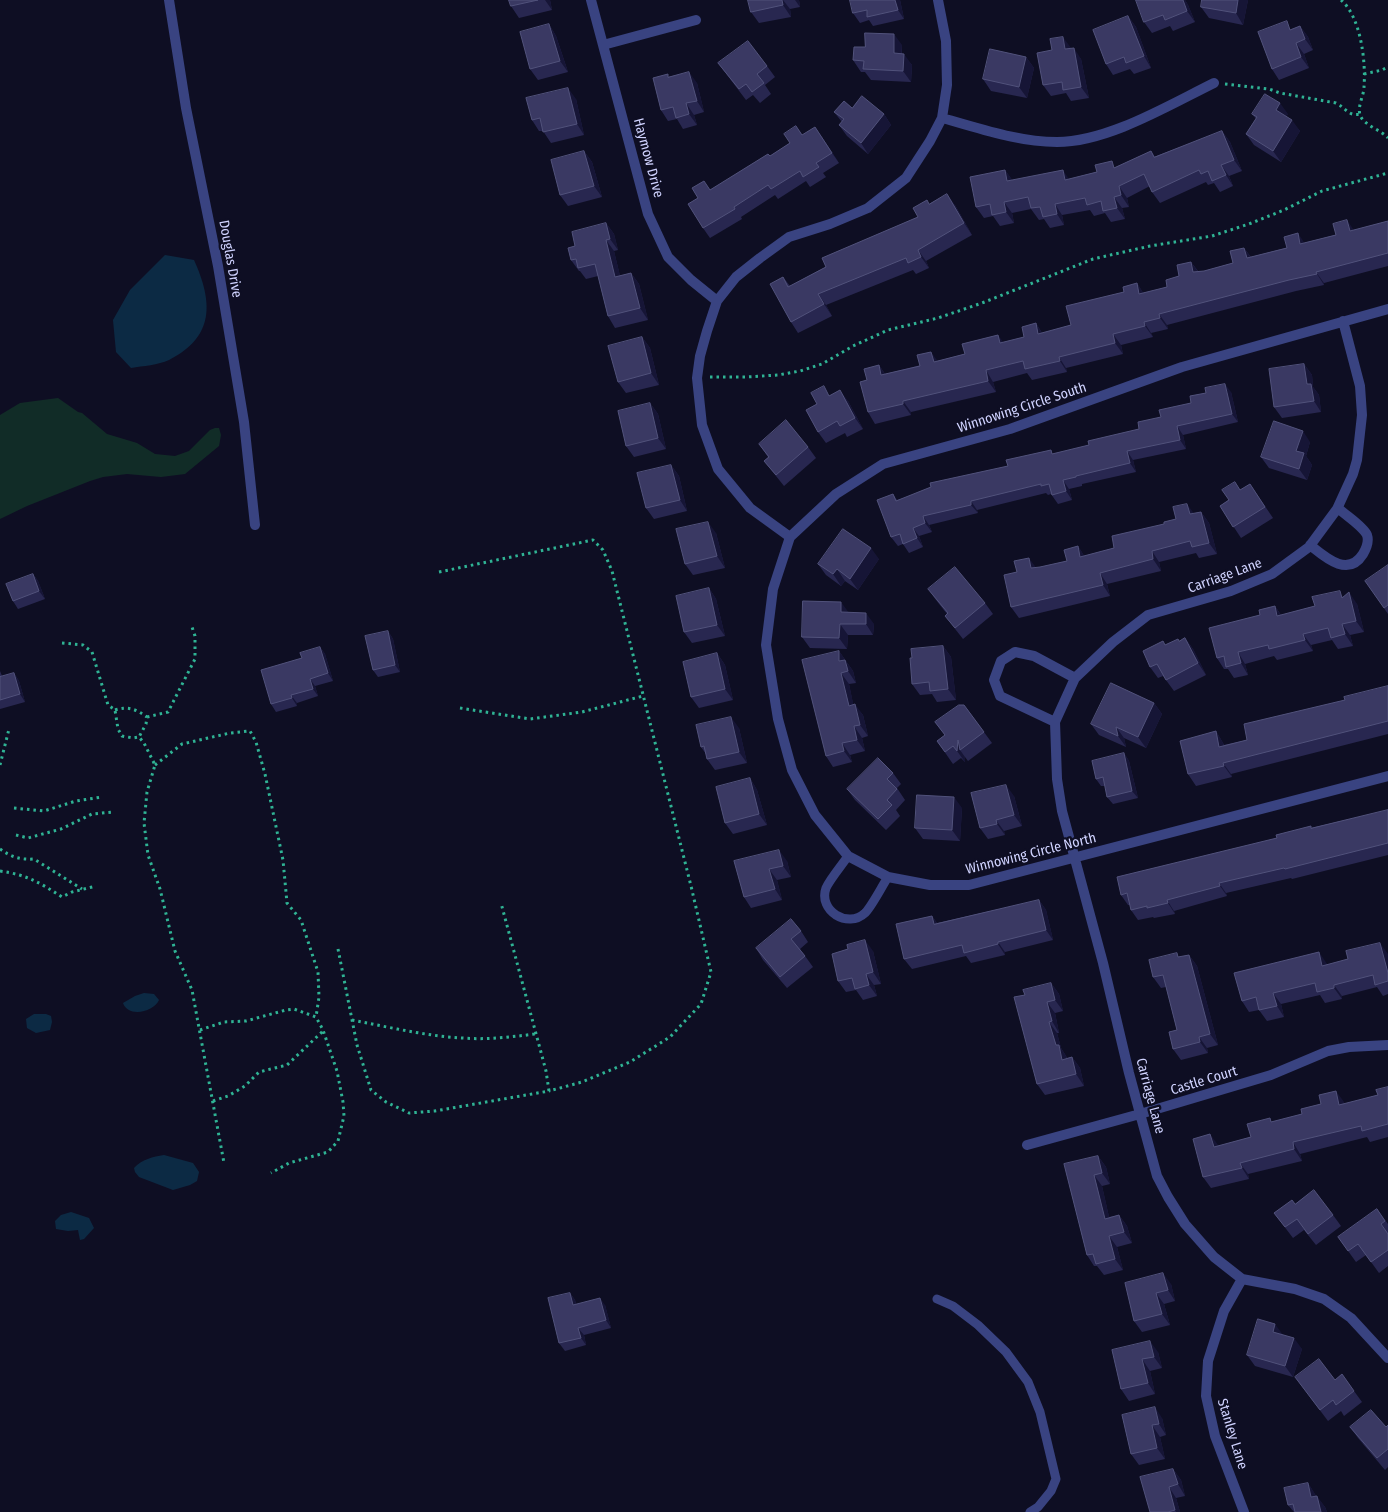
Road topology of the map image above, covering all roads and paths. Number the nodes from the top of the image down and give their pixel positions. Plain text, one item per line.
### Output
1 (169, 0) edge
2 (591, 0) edge
3 (938, 0) edge
4 (1341, 0) edge
5 (696, 20) dead end
6 (603, 45) junction
7 (1388, 67) edge
8 (1364, 74) junction
9 (1214, 83) joint
10 (1360, 114) junction
11 (942, 118) junction
12 (1388, 138) edge
13 (1388, 173) edge
14 (717, 301) junction
15 (1388, 309) edge
16 (1343, 321) junction
17 (697, 378) junction
18 (1338, 508) junction
19 (255, 525) dead end
20 (790, 537) junction
21 (1310, 545) junction
22 (439, 572) dead end
23 (191, 624) dead end
24 (62, 643) dead end
25 (766, 644) joint
26 (1074, 678) junction
27 (642, 696) junction
28 (460, 708) dead end
29 (115, 710) junction
30 (147, 717) junction
31 (1056, 722) junction
32 (9, 729) dead end
33 (139, 737) junction
34 (0, 765) edge
35 (156, 765) junction
36 (1388, 776) edge
37 (102, 797) dead end
38 (14, 808) dead end
39 (114, 812) dead end
40 (16, 835) dead end
41 (0, 849) edge
42 (848, 856) junction
43 (1074, 859) junction
44 (0, 870) edge
45 (888, 877) junction
46 (96, 886) dead end
47 (83, 889) junction
48 (501, 903) dead end
49 (338, 949) dead end
50 (316, 1017) junction
51 (352, 1020) junction
52 (200, 1030) junction
53 (324, 1030) junction
54 (536, 1034) junction
55 (1388, 1045) edge
56 (549, 1091) junction
57 (213, 1101) junction
58 (1140, 1114) junction
59 (1027, 1145) dead end
60 (224, 1163) dead end
61 (271, 1172) dead end
62 (1242, 1279) junction
63 (937, 1299) dead end
64 (1388, 1358) edge
65 (1030, 1512) edge
66 (1244, 1512) edge

1 - 19 street, Douglas Drive
2 - 6 street, Haymow Drive
3 - 11 street
4 - 8 path
5 - 6 street
6 - 14 street, Haymow Drive
7 - 8 path
8 - 10 path
9 - 10 path
9 - 11 street
10 - 12 path
11 - 14 street
13 - 17 path
14 - 17 street
15 - 16 street, Winnowing Circle South
16 - 18 street, Carriage Lane
16 - 20 street, Winnowing Circle South
17 - 20 street
18 - 21 street, Carriage Lane
18 - 21 street
20 - 25 street, Winnowing Circle South
21 - 26 street, Carriage Lane
22 - 27 path
23 - 30 path
24 - 29 path
25 - 42 street, Winnowing Circle North
26 - 31 street, Carriage Lane
26 - 31 street
27 - 28 path
27 - 56 path
29 - 30 path
29 - 33 path
30 - 33 path
31 - 43 street, Carriage Lane
32 - 34 path
33 - 35 path
35 - 50 path
35 - 52 path
36 - 43 street, Winnowing Circle North
37 - 38 path
39 - 40 path
41 - 47 path
42 - 45 street, Winnowing Circle North
42 - 45 lane
43 - 45 street, Winnowing Circle North
43 - 58 street, Carriage Lane
44 - 47 path
46 - 47 path
48 - 54 path
49 - 51 path
50 - 52 path
50 - 53 path
51 - 54 path
51 - 56 path
52 - 57 path
53 - 57 path
53 - 61 path
54 - 56 path
55 - 58 street, Castle Court
57 - 60 path
58 - 59 street, Castle Court
58 - 62 street, Carriage Lane
62 - 64 street, Carriage Lane
62 - 66 street, Stanley Lane
63 - 65 lane

